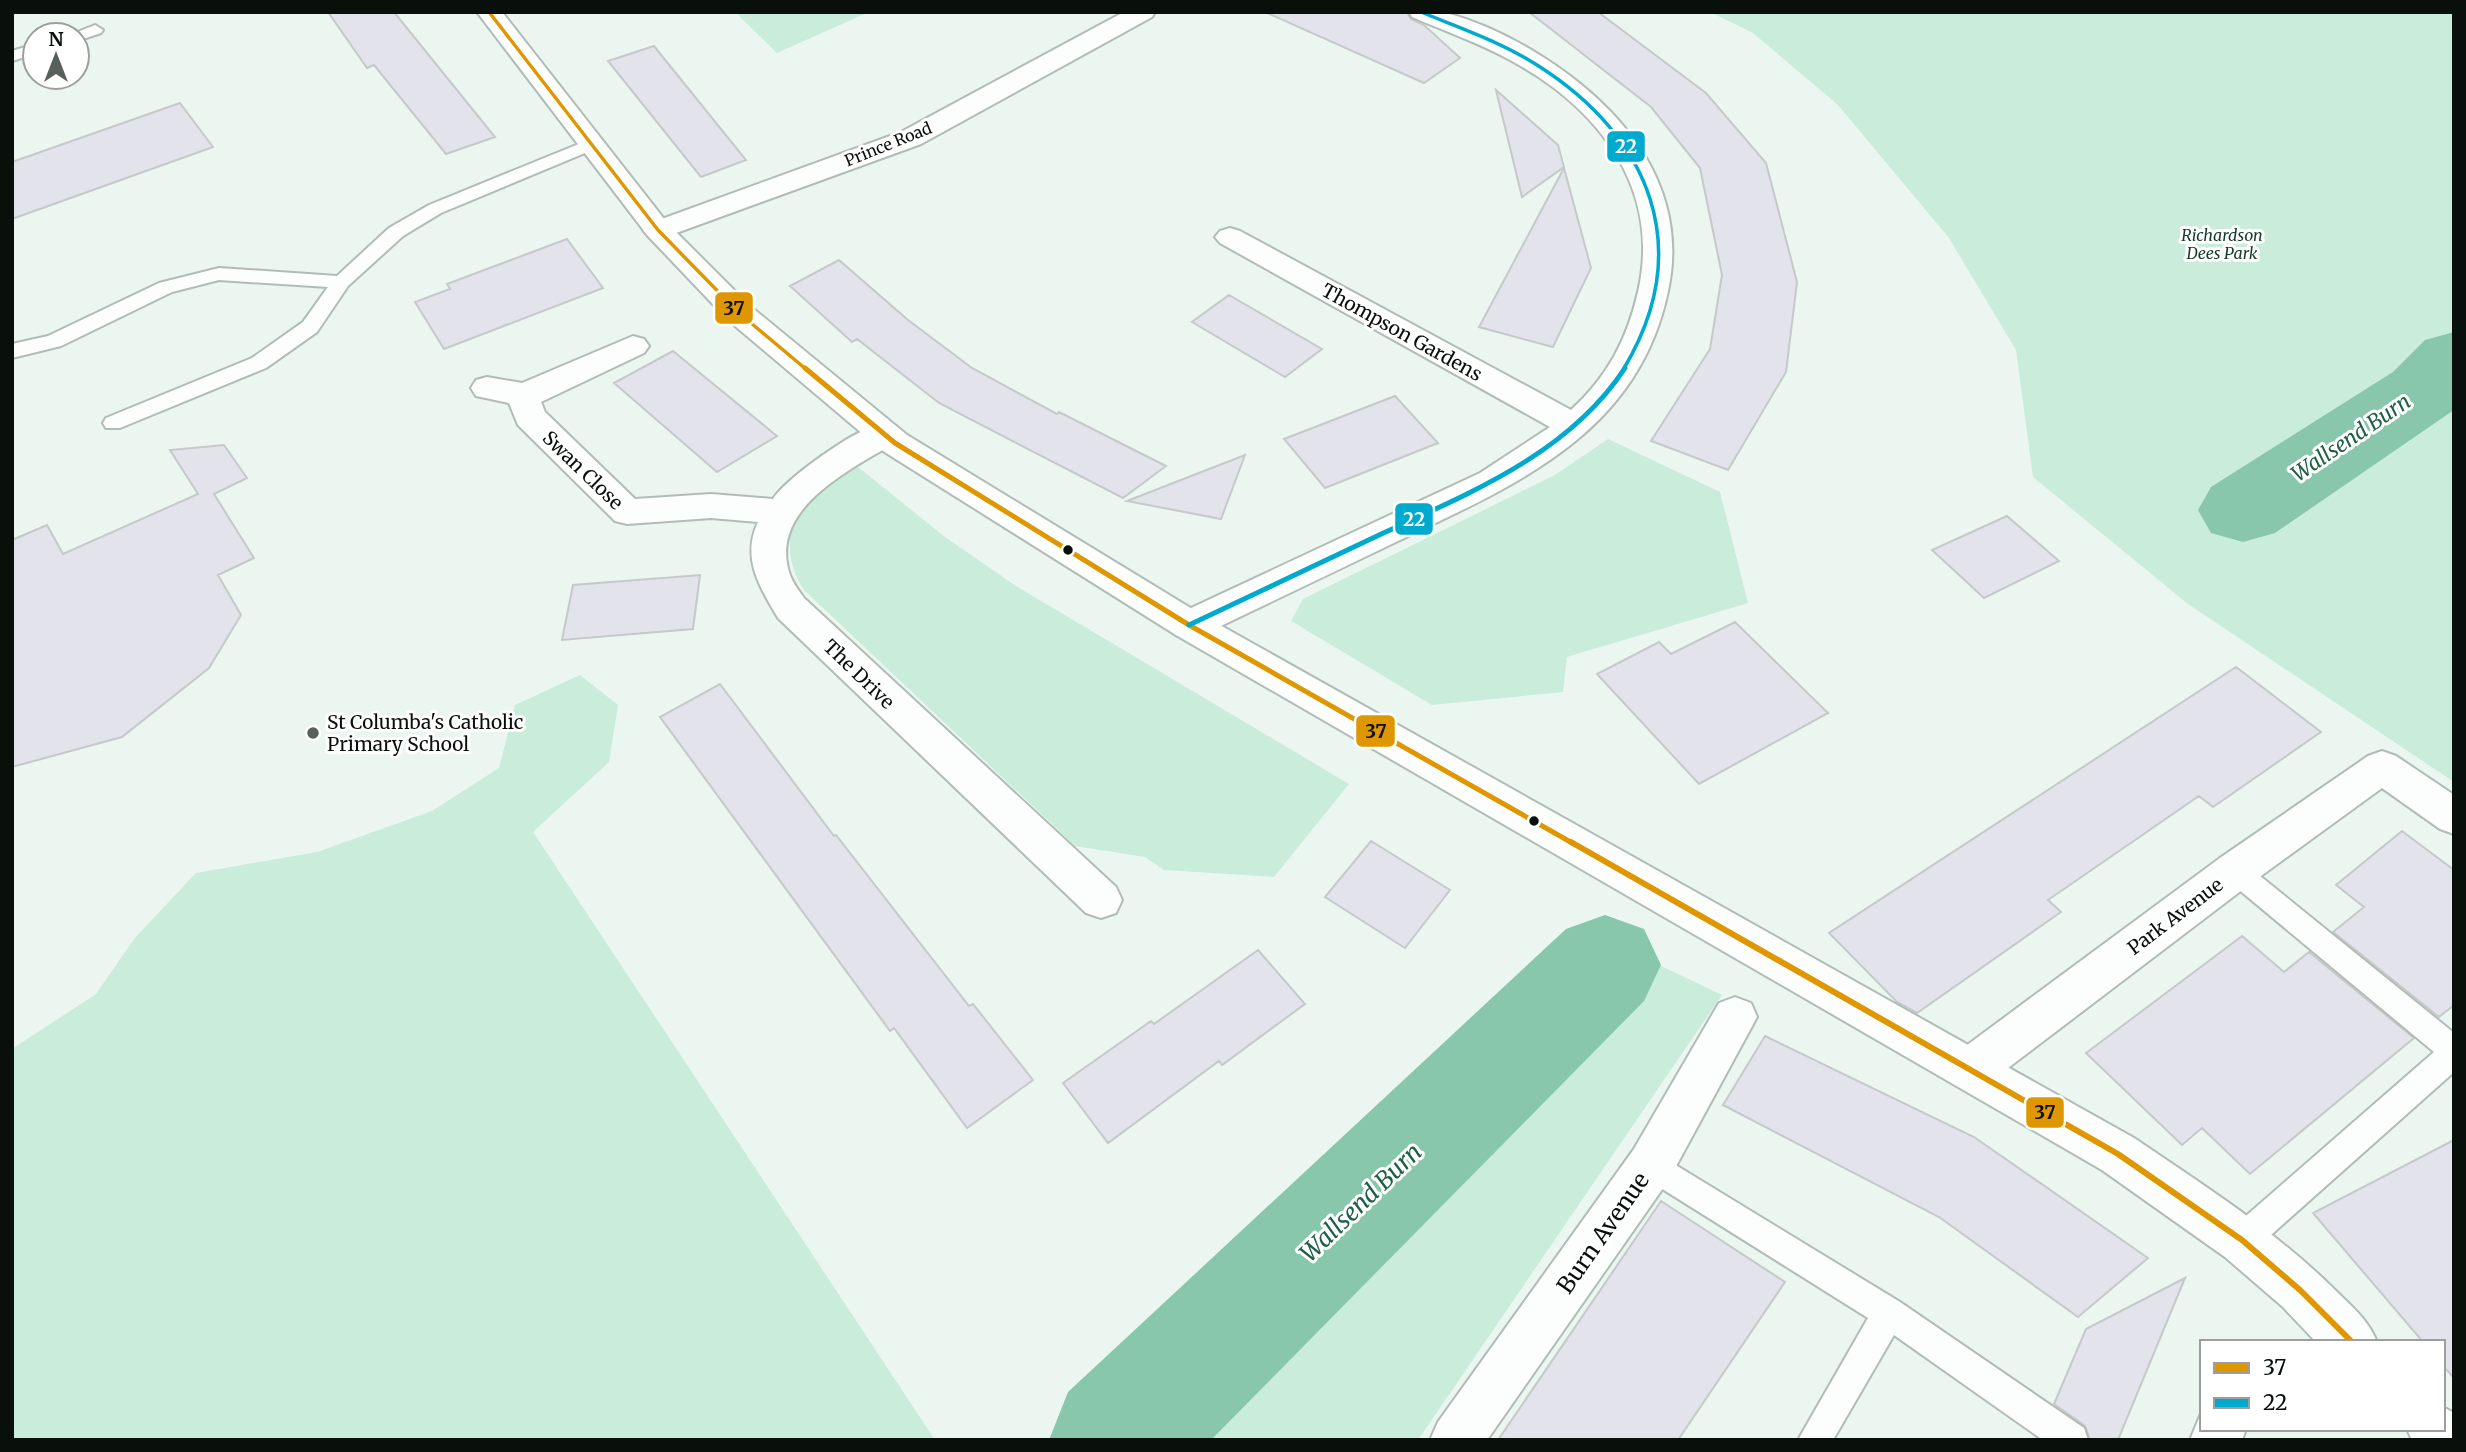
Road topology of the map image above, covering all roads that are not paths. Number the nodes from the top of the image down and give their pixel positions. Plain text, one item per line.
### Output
1 (489, 12) edge
2 (1143, 12) edge
3 (1421, 12) edge
4 (95, 30) dead end
5 (91, 31) edge
6 (592, 144) junction
7 (658, 230) junction
8 (1230, 237) dead end
9 (341, 282) junction
10 (633, 346) dead end
11 (12, 351) edge
12 (486, 388) dead end
13 (528, 395) junction
14 (113, 423) dead end
15 (1574, 426) junction
16 (884, 434) junction
17 (780, 512) junction
18 (1189, 625) junction
19 (2454, 817) edge
20 (2235, 871) junction
21 (1101, 900) dead end
22 (1735, 1017) dead end
23 (2454, 1052) edge
24 (1971, 1069) junction
25 (1651, 1165) junction
26 (2242, 1240) junction
27 (1889, 1313) junction
28 (2350, 1340) edge
29 (1457, 1440) edge
30 (1814, 1440) edge
31 (2072, 1440) edge

1 - 6 street
2 - 7 street, Prince Road
3 - 15 street
4 - 5 lane
6 - 7 street
6 - 9 lane
7 - 16 street
8 - 15 street, Thompson Gardens
9 - 11 lane
9 - 14 lane
10 - 13 street
12 - 13 street
13 - 17 street, Swan Close
15 - 18 street
16 - 17 street, The Drive
16 - 18 street
17 - 21 street, The Drive
18 - 24 street
19 - 20 street, Park Avenue
20 - 23 lane
20 - 24 street, Park Avenue
22 - 25 street, Burn Avenue
23 - 26 lane
24 - 26 street
25 - 27 lane
25 - 29 street, Burn Avenue
26 - 28 street
27 - 30 lane
27 - 31 lane

